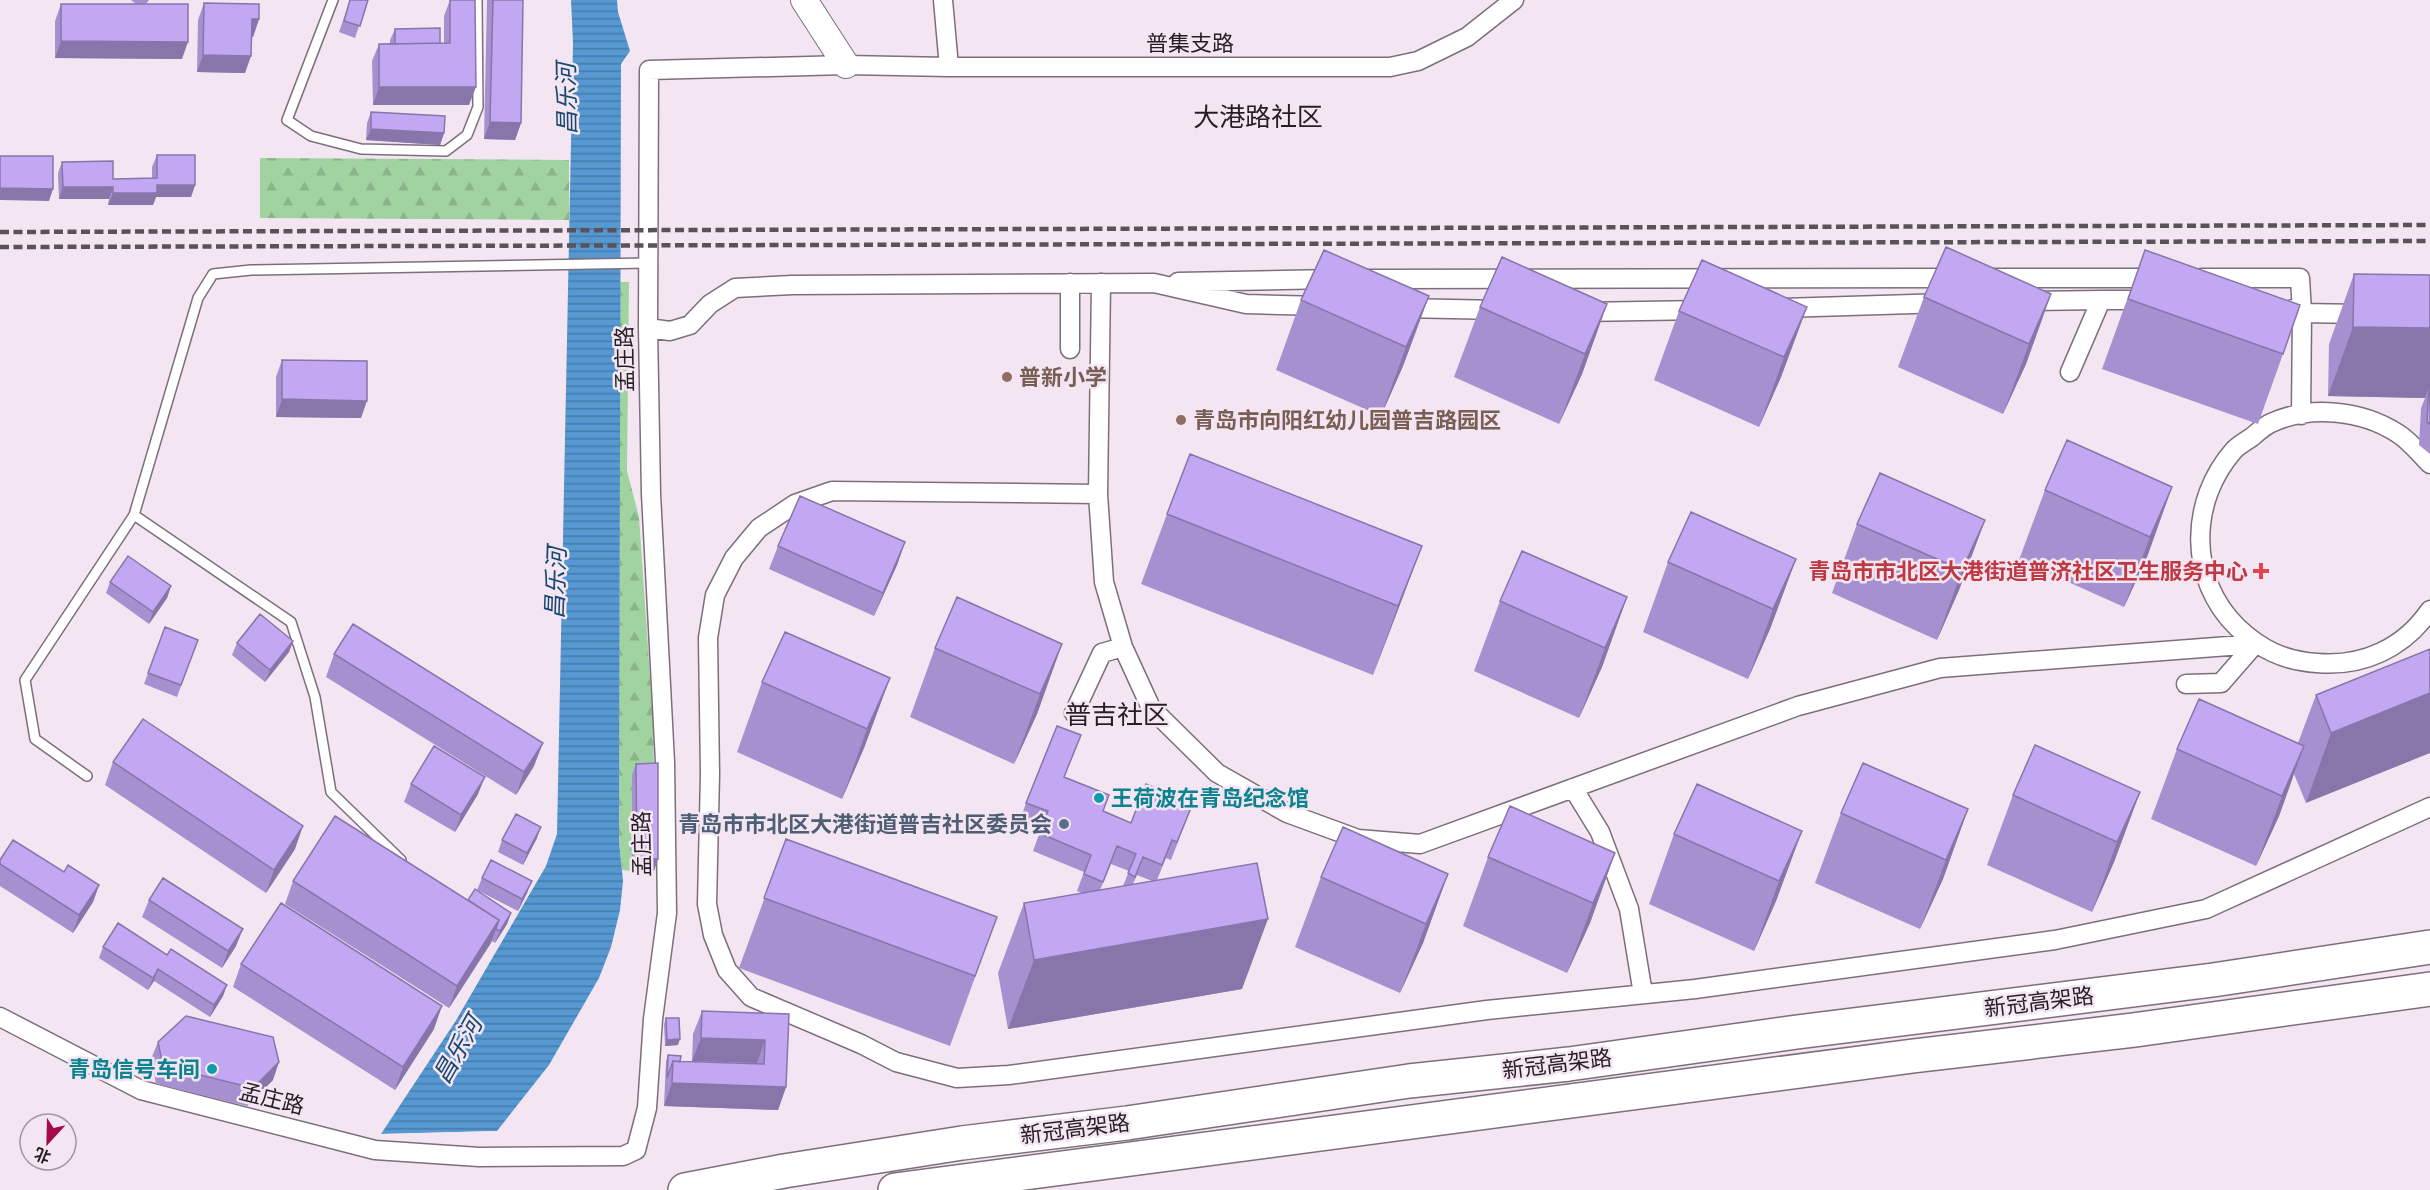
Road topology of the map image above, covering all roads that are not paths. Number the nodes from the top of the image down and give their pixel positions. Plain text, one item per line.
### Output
1 (333, 0) edge
2 (477, 0) edge
3 (804, 0) edge
4 (943, 0) edge
5 (1514, 0) edge
6 (846, 64) junction
7 (949, 67) junction
8 (648, 263) junction
9 (1070, 283) junction
10 (1101, 283) junction
11 (1154, 283) junction
12 (2272, 299) edge
13 (2101, 300) junction
14 (2170, 300) edge
15 (2008, 301) edge
16 (1960, 303) edge
17 (1342, 306) edge
18 (1378, 307) edge
19 (1759, 309) edge
20 (1724, 310) edge
21 (1522, 311) edge
22 (1558, 312) edge
23 (2302, 313) junction
24 (2383, 314) edge
25 (648, 328) junction
26 (1070, 349) dead end
27 (2070, 372) dead end
28 (2301, 415) junction
29 (2430, 464) edge
30 (1098, 494) junction
31 (134, 515) junction
32 (2430, 612) edge
33 (2255, 644) junction
34 (1123, 647) junction
35 (2186, 684) dead end
36 (1074, 713) dead end
37 (87, 776) dead end
38 (1573, 788) junction
39 (2430, 807) edge
40 (407, 867) edge
41 (2430, 947) edge
42 (2430, 989) edge
43 (1643, 994) junction
44 (0, 1017) edge
45 (685, 1190) edge
46 (895, 1190) edge

1 - 2 lane
3 - 6 street
4 - 7 street
5 - 7 street, 普集支路
6 - 7 street, 普集支路
6 - 8 street, 孟庄路
8 - 25 street, 孟庄路
8 - 31 lane
9 - 10 street
9 - 25 street
9 - 26 street
10 - 11 street
10 - 30 street
11 - 17 street
11 - 23 street
12 - 23 street
13 - 14 street
13 - 15 street
13 - 27 street
16 - 19 street
18 - 21 street
20 - 22 street
23 - 24 street
23 - 28 street
25 - 44 street, 孟庄路
28 - 29 street
28 - 33 street
30 - 34 street
30 - 43 street
31 - 37 lane
31 - 40 lane
32 - 33 street
33 - 35 street
33 - 38 street
34 - 36 street
34 - 38 street
38 - 43 street
39 - 43 street
41 - 45 highway, 新冠高架路
42 - 46 highway, 新冠高架路

